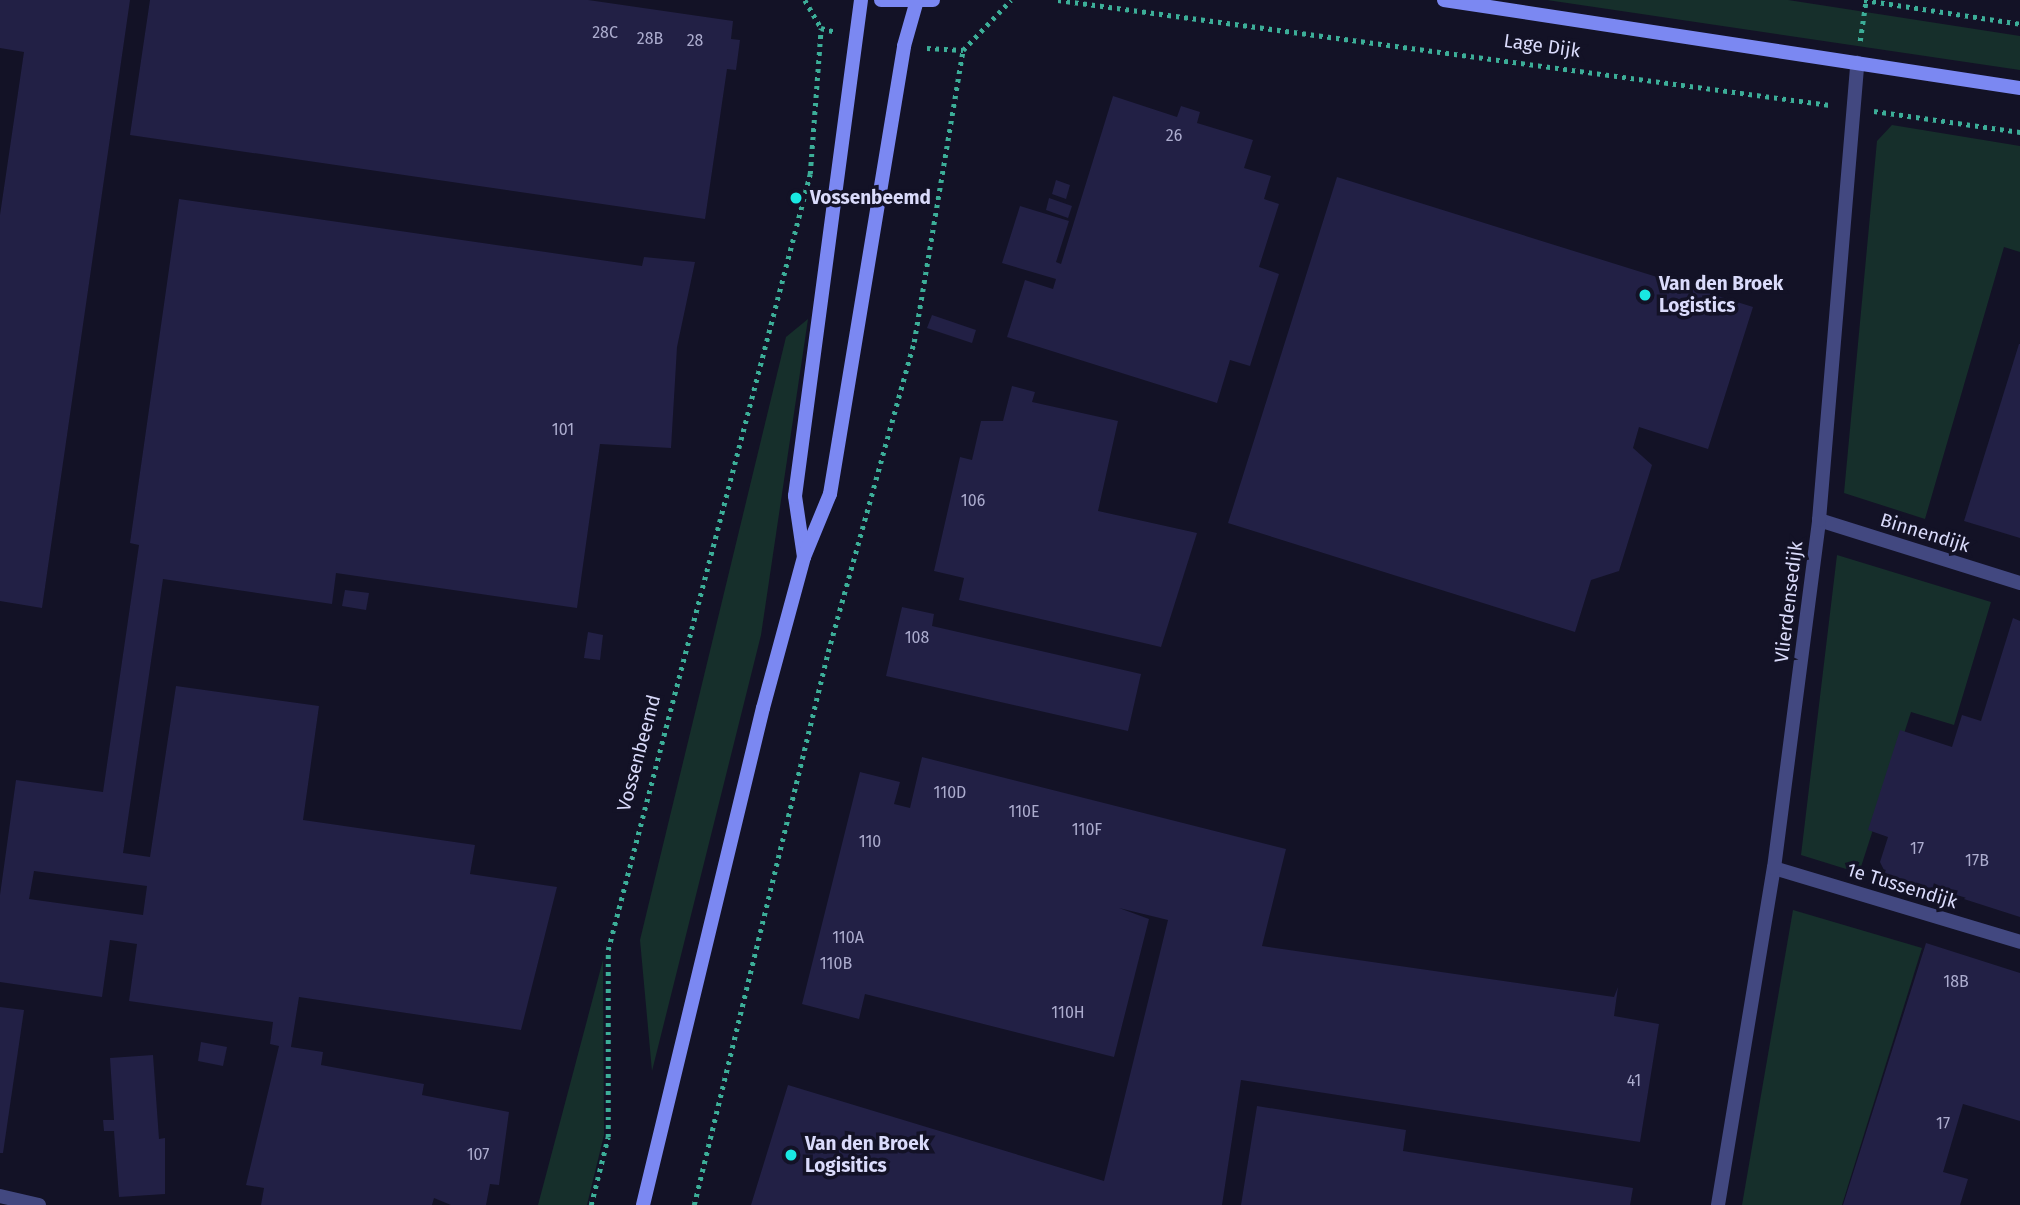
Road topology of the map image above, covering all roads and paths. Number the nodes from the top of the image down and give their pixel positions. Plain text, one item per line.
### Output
1 (804, 0) edge
2 (862, 0) edge
3 (881, 0) edge
4 (933, 0) edge
5 (1058, 0) edge
6 (1444, 0) edge
7 (1865, 0) edge
8 (916, 4) junction
9 (2020, 24) edge
10 (963, 50) dead end
11 (1857, 63) junction
12 (2020, 88) edge
13 (1852, 108) junction
14 (2020, 132) edge
15 (1819, 520) junction
16 (804, 557) junction
17 (2020, 583) edge
18 (1774, 868) junction
19 (2020, 942) edge
20 (0, 1196) edge
21 (39, 1205) edge
22 (591, 1205) edge
23 (643, 1205) edge
24 (694, 1205) edge
25 (1718, 1205) edge

1 - 22 path, Vossenbeemd
2 - 16 main road
3 - 8 main road
4 - 8 main road
5 - 13 path, Lage Dijk
6 - 11 main road, Lage Dijk
7 - 9 path
7 - 11 path
8 - 16 main road
10 - 24 path
11 - 12 main road, Lage Dijk
11 - 13 street, Vlierdensedijk
13 - 14 path, Lage Dijk
13 - 15 street, Vlierdensedijk
15 - 17 street, Binnendijk
15 - 18 street, Vlierdensedijk
16 - 23 main road
18 - 19 street, 1e Tussendijk
18 - 25 street, Vlierdensedijk
20 - 21 street

